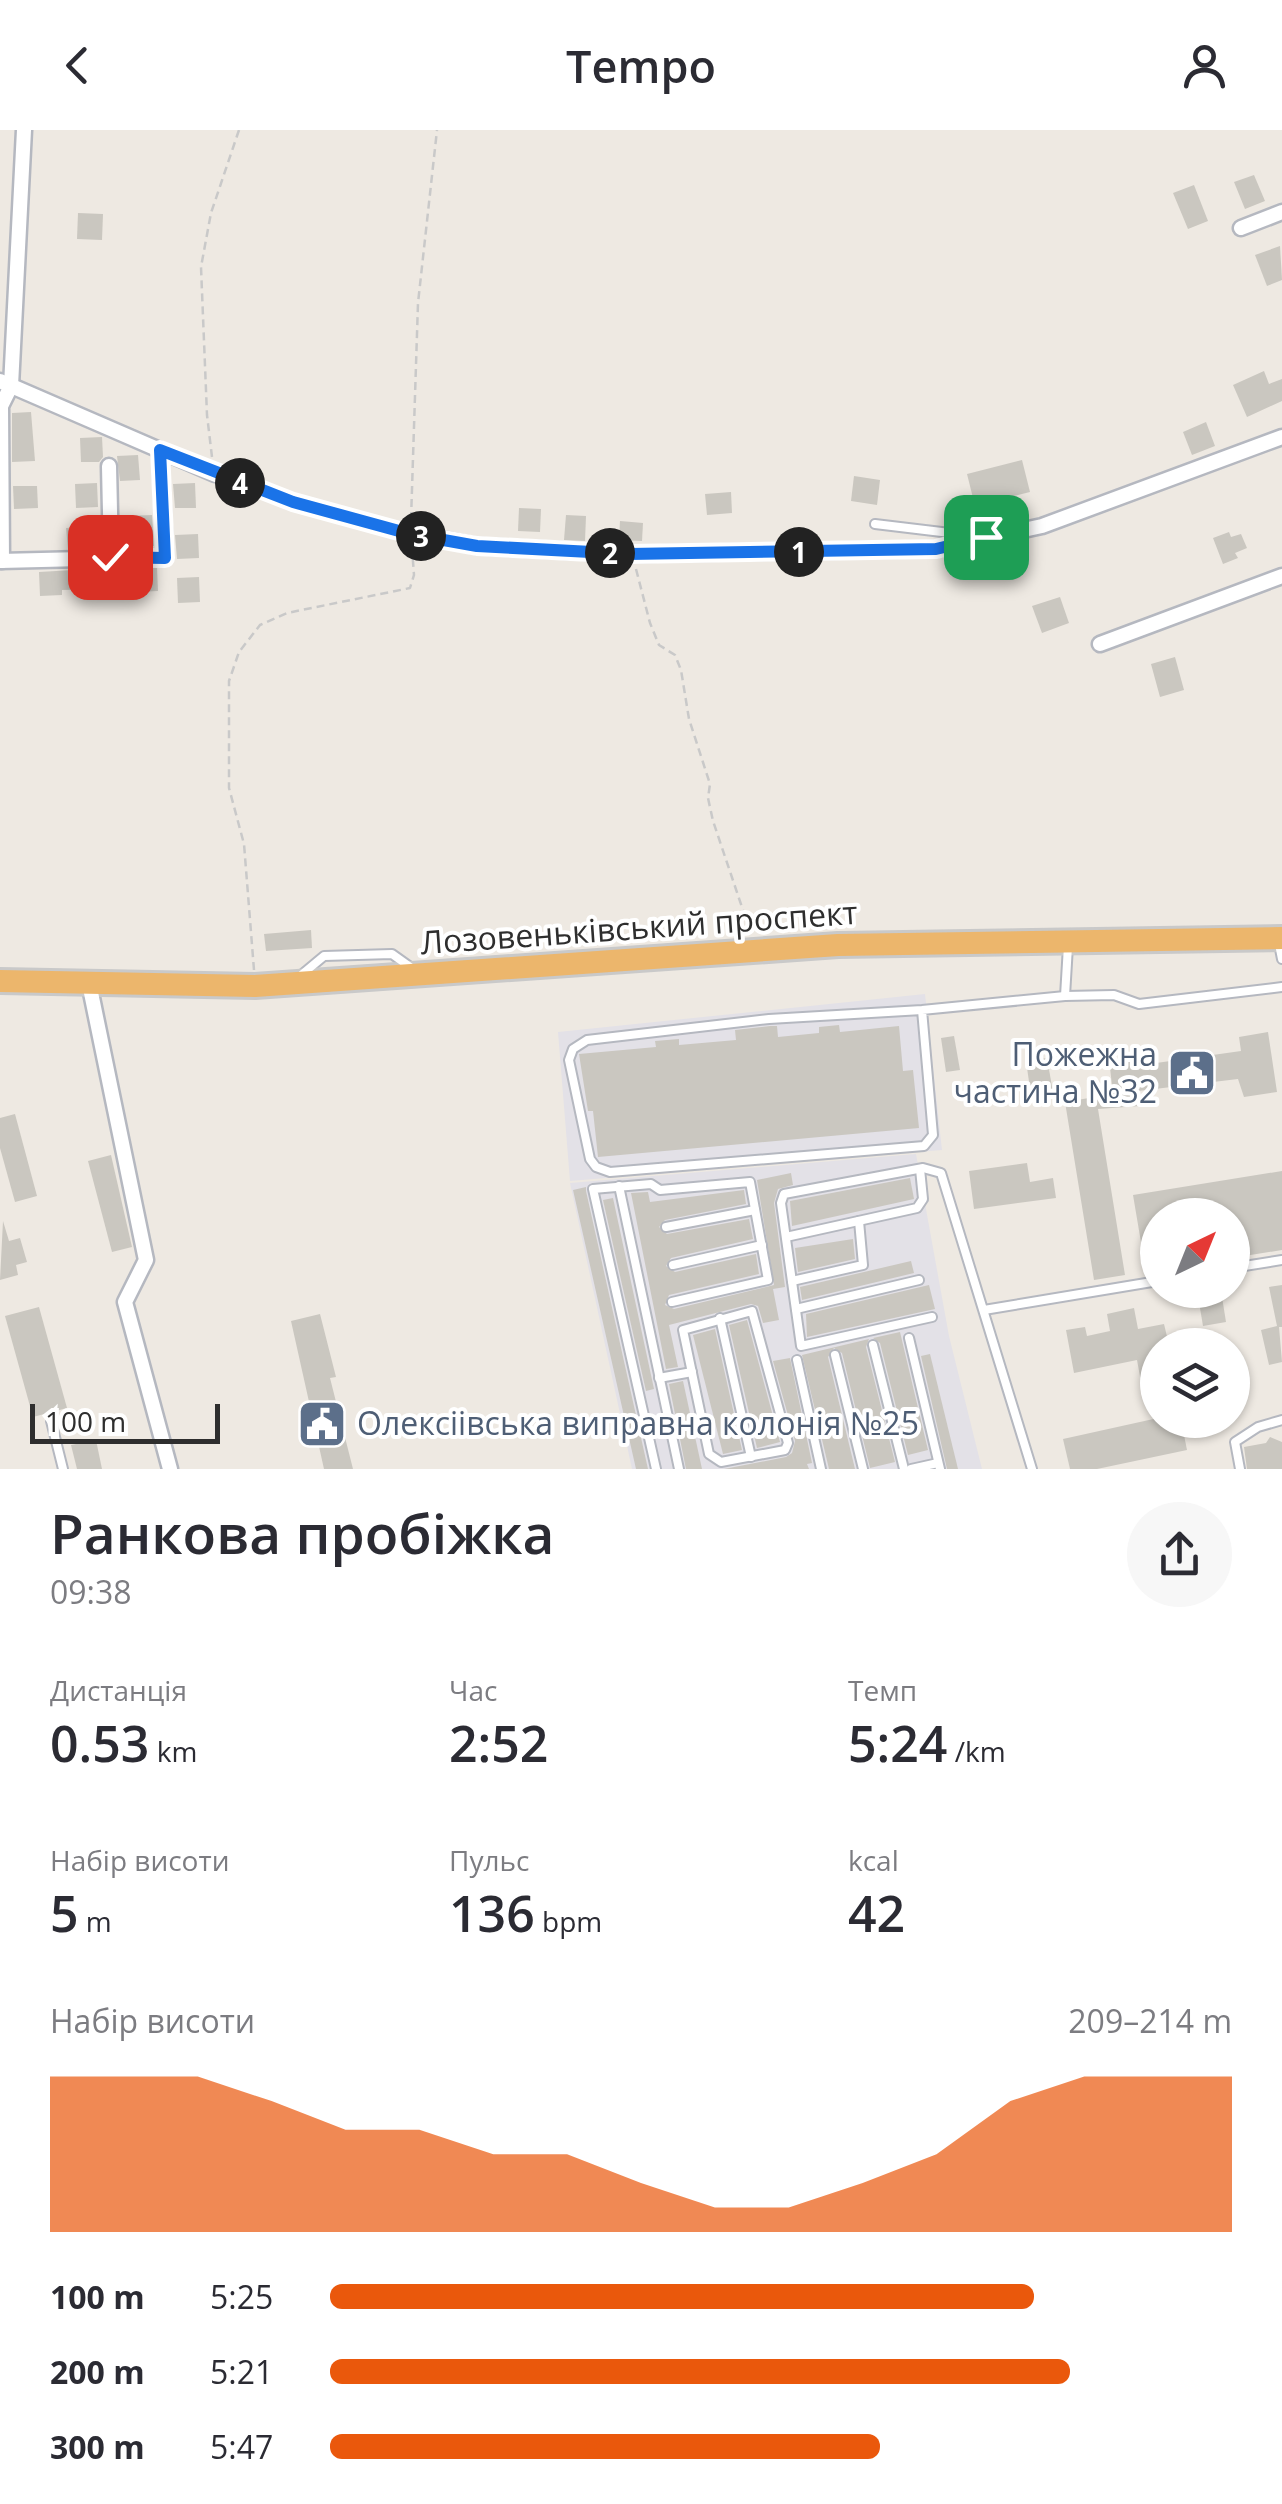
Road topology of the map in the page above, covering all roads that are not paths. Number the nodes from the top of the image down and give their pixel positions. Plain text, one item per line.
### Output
1 (24, 130) edge
2 (1282, 212) edge
3 (1242, 228) dead end
4 (6, 383) edge
5 (1282, 437) edge
6 (160, 450) junction
7 (109, 466) dead end
8 (215, 474) road end
9 (875, 524) dead end
10 (410, 534) road end
11 (986, 537) junction
12 (110, 557) junction
13 (1, 561) edge
14 (1282, 576) edge
15 (1100, 644) dead end
16 (1068, 941) junction
17 (1280, 945) edge
18 (5, 980) edge
19 (89, 983) junction
20 (1282, 987) edge
21 (1065, 996) junction
22 (922, 1010) junction
23 (920, 1169) junction
24 (619, 1186) junction
25 (756, 1210) junction
26 (859, 1221) junction
27 (666, 1227) dead end
28 (786, 1238) junction
29 (762, 1246) junction
30 (1282, 1260) edge
31 (673, 1265) dead end
32 (1250, 1265) edge
33 (919, 1280) dead end
34 (792, 1281) junction
35 (1140, 1284) edge
36 (672, 1302) dead end
37 (796, 1309) junction
38 (984, 1310) junction
39 (720, 1318) junction
40 (932, 1318) dead end
41 (909, 1338) dead end
42 (873, 1345) dead end
43 (834, 1354) dead end
44 (798, 1360) dead end
45 (692, 1372) junction
46 (660, 1378) junction
47 (1282, 1420) edge
48 (51, 1422) dead end
49 (751, 1457) junction
50 (725, 1466) edge
51 (939, 1466) edge
52 (63, 1469) edge
53 (170, 1469) edge
54 (656, 1469) edge
55 (678, 1469) edge
56 (822, 1469) edge
57 (863, 1469) edge
58 (908, 1469) edge
59 (1032, 1469) edge
60 (1240, 1469) edge

1 - 4 street
2 - 3 street
4 - 6 street
4 - 13 street
5 - 11 street
6 - 8 street
6 - 12 street
7 - 12 street
9 - 11 lane
10 - 11 street
12 - 13 street
14 - 15 street
16 - 17 highway, Лозовеньківський проспект
16 - 19 highway, Лозовеньківський проспект
16 - 21 lane
18 - 19 highway, Лозовеньківський проспект
19 - 53 street
20 - 21 lane
21 - 22 lane
22 - 22 lane
23 - 26 lane
23 - 28 lane
23 - 38 lane
24 - 25 lane
24 - 46 lane
24 - 54 lane
25 - 27 lane
25 - 29 lane
26 - 28 lane
26 - 34 lane
28 - 34 lane
29 - 31 lane
29 - 36 lane
30 - 32 lane
33 - 37 lane
34 - 37 lane
35 - 38 lane
37 - 40 lane
38 - 59 lane
39 - 45 lane
39 - 49 lane
39 - 49 lane
41 - 51 lane
42 - 58 lane
43 - 57 lane
44 - 56 lane
45 - 46 lane
45 - 50 lane
46 - 55 lane
47 - 60 lane
48 - 52 lane
49 - 50 lane
51 - 58 lane

